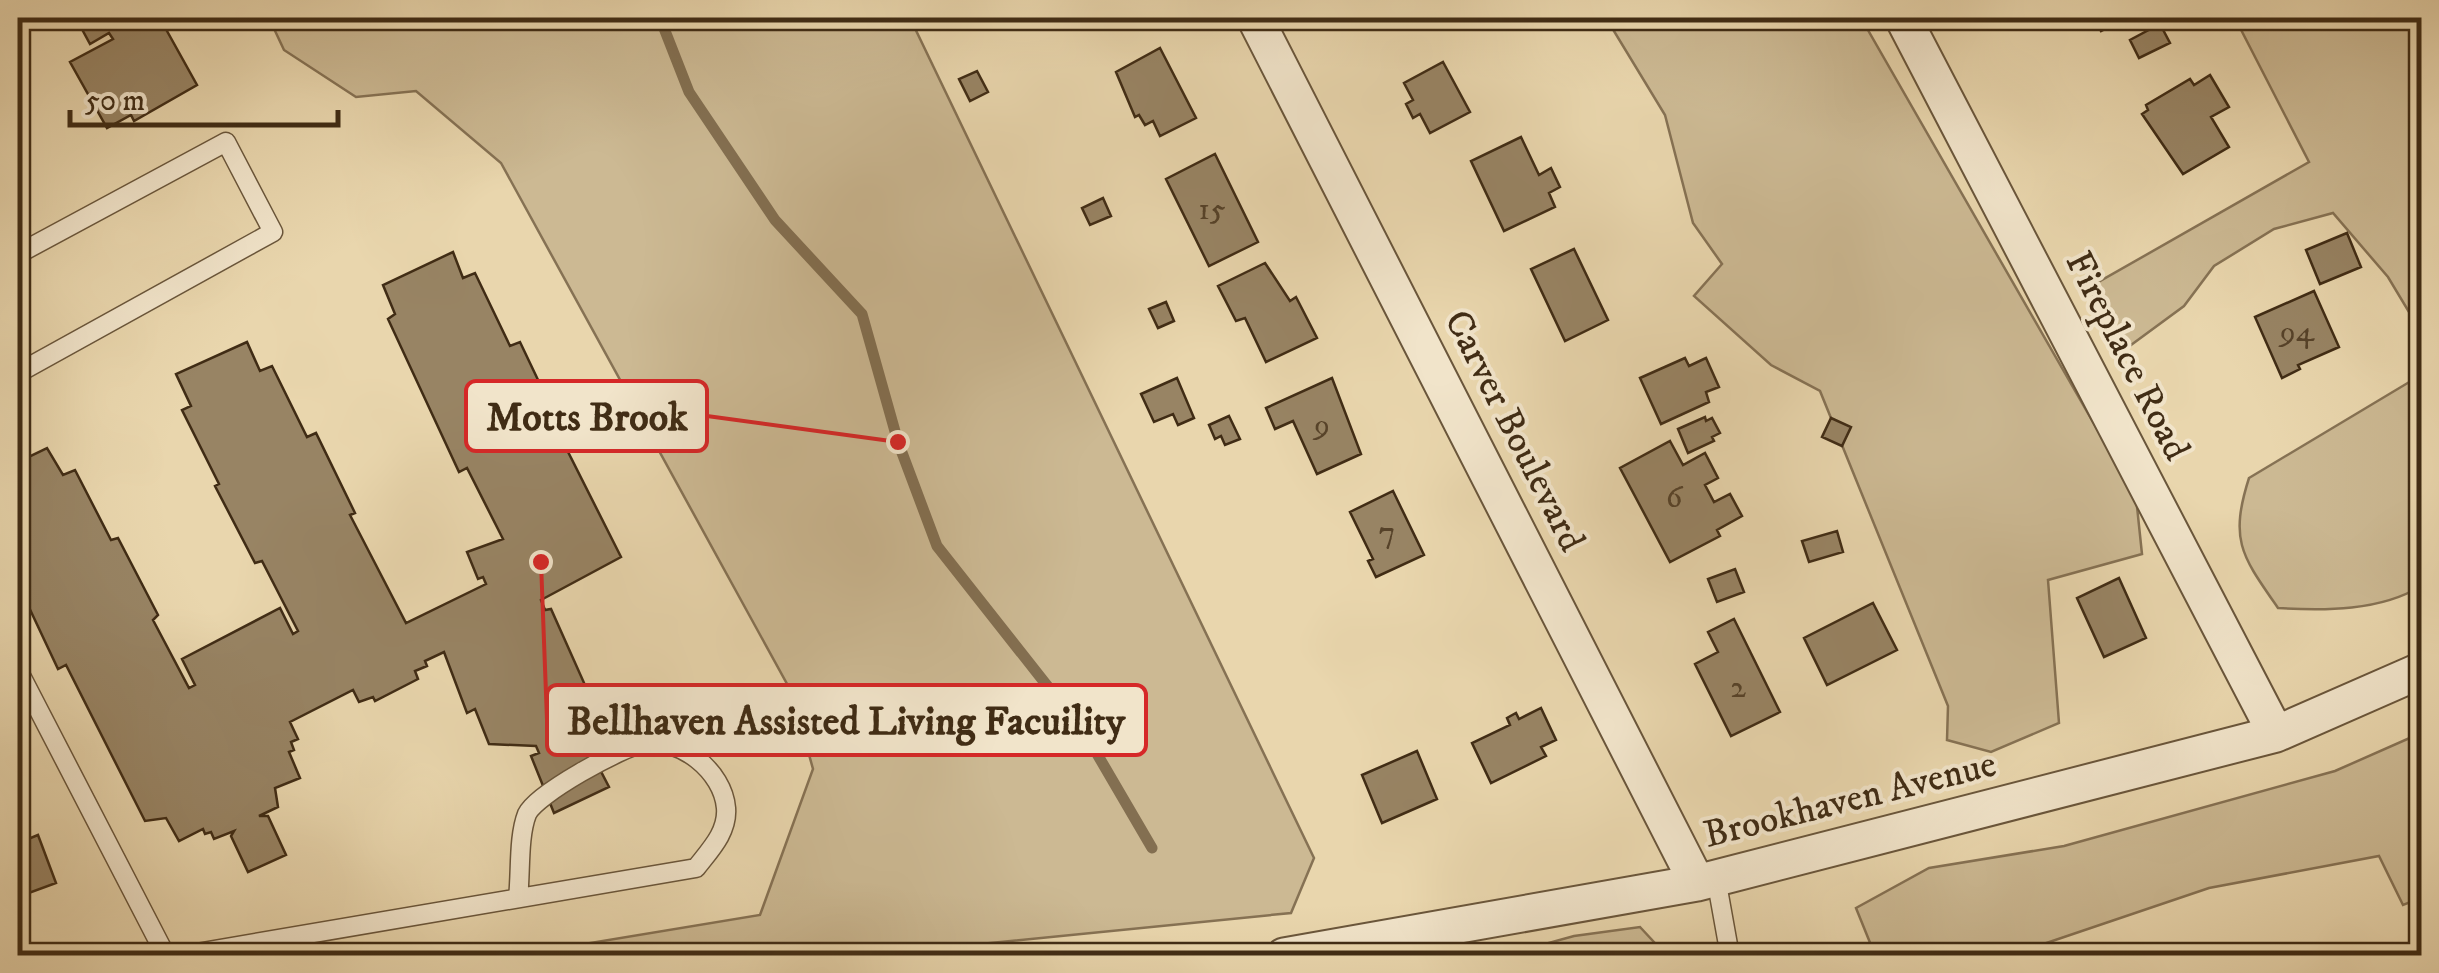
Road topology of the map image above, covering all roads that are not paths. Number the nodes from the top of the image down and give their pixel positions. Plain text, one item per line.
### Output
1 (1256, 18) edge
2 (1903, 18) edge
3 (18, 254) edge
4 (18, 374) edge
5 (18, 670) edge
6 (2422, 670) edge
7 (2276, 734) junction
8 (1706, 880) junction
9 (518, 898) junction
10 (166, 956) edge
11 (179, 956) edge
12 (1284, 956) edge
13 (1730, 956) edge

1 - 8 street, Carver Boulevard
2 - 7 street, Fireplace Road
3 - 4 lane
5 - 10 lane
6 - 7 street, Brookhaven Avenue
7 - 8 street, Brookhaven Avenue
8 - 12 street, Brookhaven Avenue
8 - 13 lane
9 - 9 lane
9 - 11 lane

